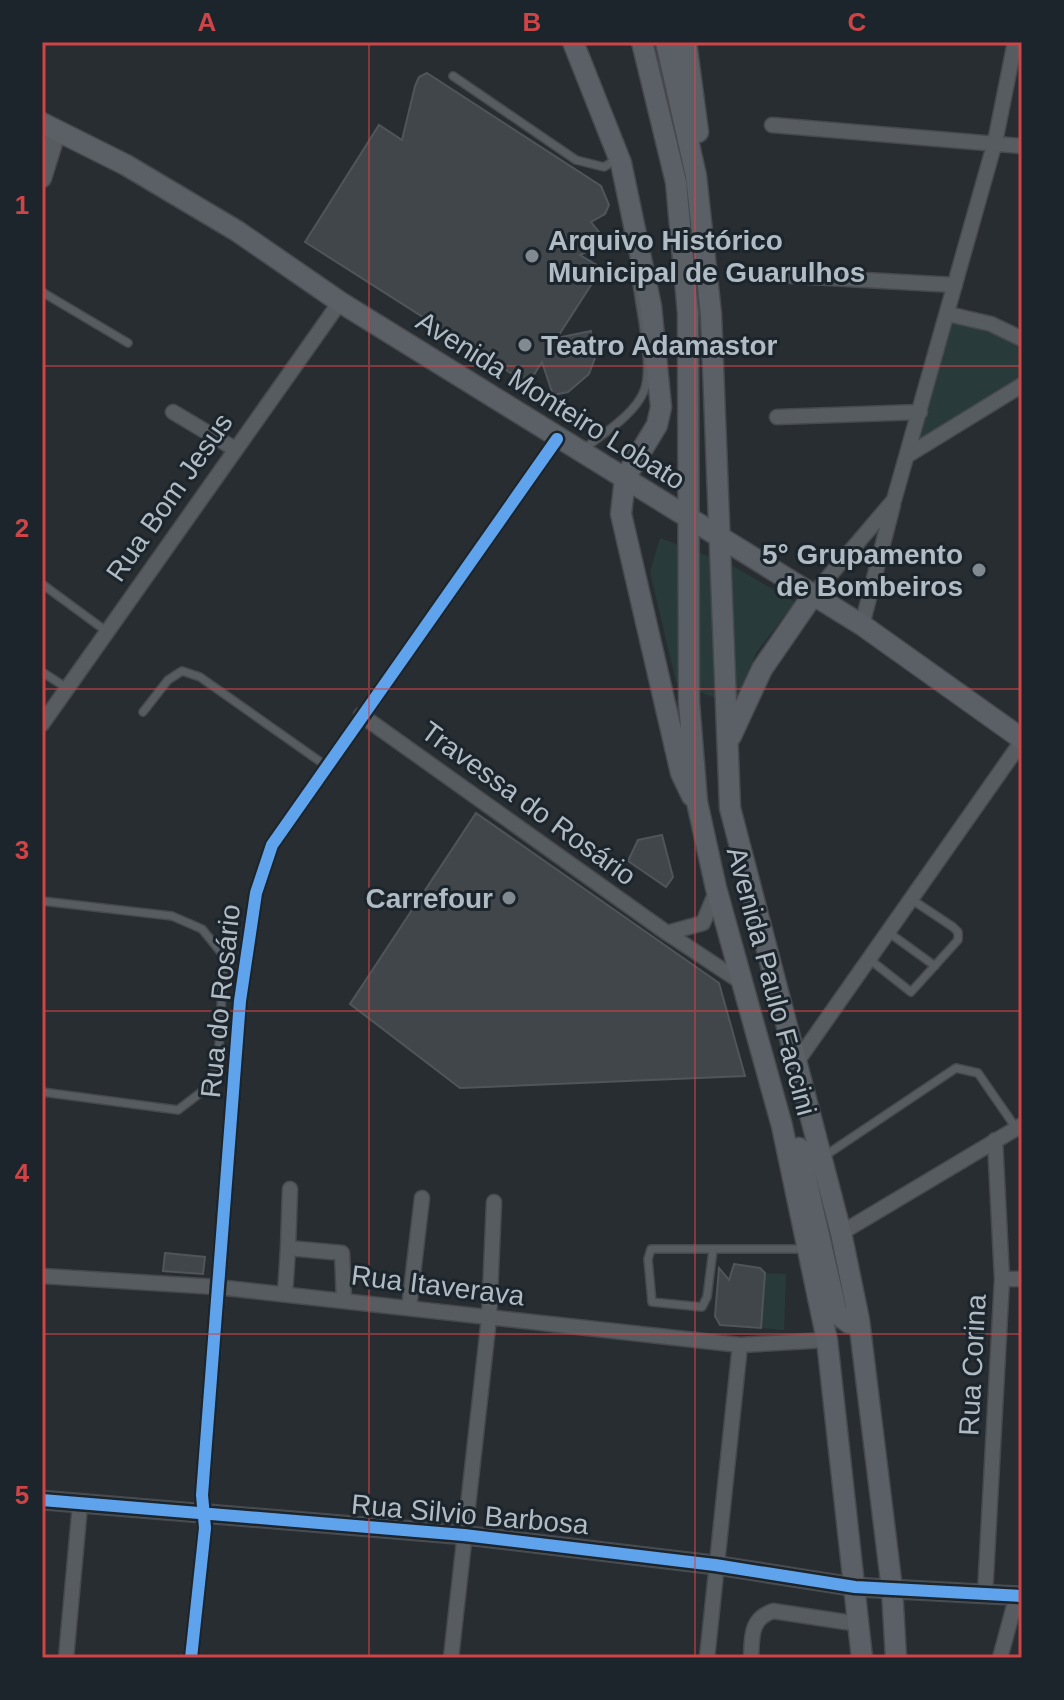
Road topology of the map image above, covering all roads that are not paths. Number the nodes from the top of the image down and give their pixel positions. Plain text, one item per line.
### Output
1 (573, 42) edge
2 (642, 42) edge
3 (666, 42) edge
4 (686, 42) edge
5 (1015, 42) edge
6 (453, 76) dead end
7 (772, 125) dead end
8 (49, 127) edge
9 (995, 142) junction
10 (1022, 146) edge
11 (620, 161) junction
12 (696, 176) junction
13 (42, 178) edge
14 (759, 274) dead end
15 (955, 285) junction
16 (42, 292) edge
17 (340, 302) junction
18 (948, 314) junction
19 (1022, 339) edge
20 (128, 343) dead end
21 (1022, 385) edge
22 (173, 412) dead end
23 (920, 412) junction
24 (777, 417) dead end
25 (557, 439) junction
26 (235, 449) junction
27 (580, 452) junction
28 (908, 455) junction
29 (625, 478) junction
30 (894, 500) junction
31 (689, 518) junction
32 (720, 537) junction
33 (42, 584) edge
34 (813, 595) junction
35 (862, 625) junction
36 (106, 631) junction
37 (42, 672) edge
38 (67, 688) junction
39 (143, 712) dead end
40 (361, 715) junction
41 (42, 724) edge
42 (1022, 740) edge
43 (727, 747) junction
44 (325, 765) junction
45 (697, 802) junction
46 (716, 888) junction
47 (911, 899) junction
48 (42, 901) edge
49 (888, 932) junction
50 (667, 933) junction
51 (869, 959) junction
52 (935, 966) junction
53 (745, 984) junction
54 (753, 1010) junction
55 (796, 1063) junction
56 (42, 1092) edge
57 (811, 1118) junction
58 (782, 1126) junction
59 (1019, 1127) edge
60 (995, 1140) junction
61 (821, 1158) junction
62 (290, 1189) dead end
63 (422, 1198) dead end
64 (494, 1202) dead end
65 (841, 1233) junction
66 (288, 1248) junction
67 (808, 1249) junction
68 (713, 1250) junction
69 (42, 1276) edge
70 (1002, 1279) junction
71 (1022, 1279) edge
72 (217, 1287) junction
73 (285, 1294) junction
74 (344, 1300) junction
75 (409, 1308) junction
76 (489, 1318) junction
77 (859, 1320) junction
78 (827, 1340) junction
79 (740, 1345) junction
80 (42, 1500) edge
81 (80, 1505) junction
82 (205, 1516) junction
83 (464, 1535) junction
84 (715, 1565) junction
85 (855, 1587) junction
86 (892, 1589) junction
87 (985, 1594) junction
88 (1020, 1596) edge
89 (859, 1624) junction
90 (66, 1658) edge
91 (191, 1658) edge
92 (451, 1658) edge
93 (707, 1658) edge
94 (751, 1658) edge
95 (862, 1658) edge
96 (896, 1658) edge
97 (1000, 1658) edge

1 - 11 main road
2 - 31 main road, Avenida Paulo Faccini
3 - 12 main road
4 - 12 main road
5 - 9 street
6 - 11 lane
7 - 9 street
8 - 13 street
8 - 17 main road, Avenida Monteiro Lobato
9 - 10 street
9 - 15 street
11 - 27 lane
11 - 29 main road
12 - 32 main road, Avenida Paulo Faccini
14 - 15 street
15 - 18 street
16 - 20 lane
17 - 25 main road, Avenida Monteiro Lobato
17 - 26 street, Rua Bom Jesus
18 - 19 street
18 - 23 street
21 - 28 street
22 - 26 street
23 - 24 street
23 - 28 street
25 - 27 main road, Avenida Monteiro Lobato
25 - 40 street, Rua do Rosário
26 - 36 street, Rua Bom Jesus
27 - 29 main road, Avenida Monteiro Lobato
28 - 30 street
29 - 31 main road, Avenida Monteiro Lobato
29 - 45 main road
30 - 34 street
30 - 35 street
31 - 32 main road, Avenida Monteiro Lobato
31 - 45 main road, Avenida Paulo Faccini
32 - 34 main road, Avenida Monteiro Lobato
32 - 43 main road, Avenida Paulo Faccini
33 - 36 lane
34 - 35 main road, Avenida Monteiro Lobato
34 - 43 main road
35 - 42 main road, Avenida Monteiro Lobato
36 - 38 street, Rua Bom Jesus
37 - 38 lane
38 - 41 street, Rua Bom Jesus
39 - 44 lane
40 - 44 street, Rua do Rosário
40 - 50 street, Travessa do Rosário
42 - 47 street
43 - 55 main road, Avenida Paulo Faccini
44 - 72 street, Rua do Rosário
45 - 46 main road, Avenida Paulo Faccini
46 - 50 street
46 - 53 main road, Avenida Paulo Faccini
47 - 49 street
47 - 52 lane
48 - 56 lane
49 - 51 street
49 - 52 lane
50 - 53 street, Travessa do Rosário
51 - 52 lane
51 - 55 street
53 - 54 main road, Avenida Paulo Faccini
54 - 57 main road
54 - 58 main road, Avenida Paulo Faccini
55 - 57 main road, Avenida Paulo Faccini
57 - 61 main road, Avenida Paulo Faccini
58 - 67 main road, Avenida Paulo Faccini
58 - 77 main road
59 - 60 street
59 - 61 lane
60 - 65 street
60 - 70 street, Rua Corina
61 - 65 main road, Avenida Paulo Faccini
62 - 66 street
63 - 75 street
64 - 76 street
65 - 77 main road, Avenida Paulo Faccini
66 - 73 street
66 - 74 street
67 - 68 lane
67 - 78 main road, Avenida Paulo Faccini
68 - 68 lane
69 - 72 street, Rua Itaverava
70 - 71 street
70 - 87 street, Rua Corina
72 - 73 street, Rua Itaverava
72 - 82 street, Rua do Rosário
73 - 74 street, Rua Itaverava
74 - 75 street, Rua Itaverava
75 - 76 street, Rua Itaverava
76 - 79 street, Rua Itaverava
76 - 83 street
77 - 86 main road, Avenida Paulo Faccini
78 - 79 street, Rua Itaverava
78 - 85 main road, Avenida Paulo Faccini
79 - 84 street
80 - 81 street, Rua Silvio Barbosa
81 - 82 street, Rua Silvio Barbosa
81 - 90 street
82 - 83 street, Rua Silvio Barbosa
82 - 91 street, Rua do Rosário
83 - 84 street, Rua Silvio Barbosa
83 - 92 street
84 - 85 street, Rua Silvio Barbosa
84 - 93 street
85 - 86 street, Rua Silvio Barbosa
85 - 89 main road, Avenida Paulo Faccini
86 - 87 street, Rua Silvio Barbosa
86 - 96 main road, Avenida Paulo Faccini
87 - 88 street, Rua Silvio Barbosa
88 - 97 street
89 - 94 street
89 - 95 main road, Avenida Paulo Faccini

